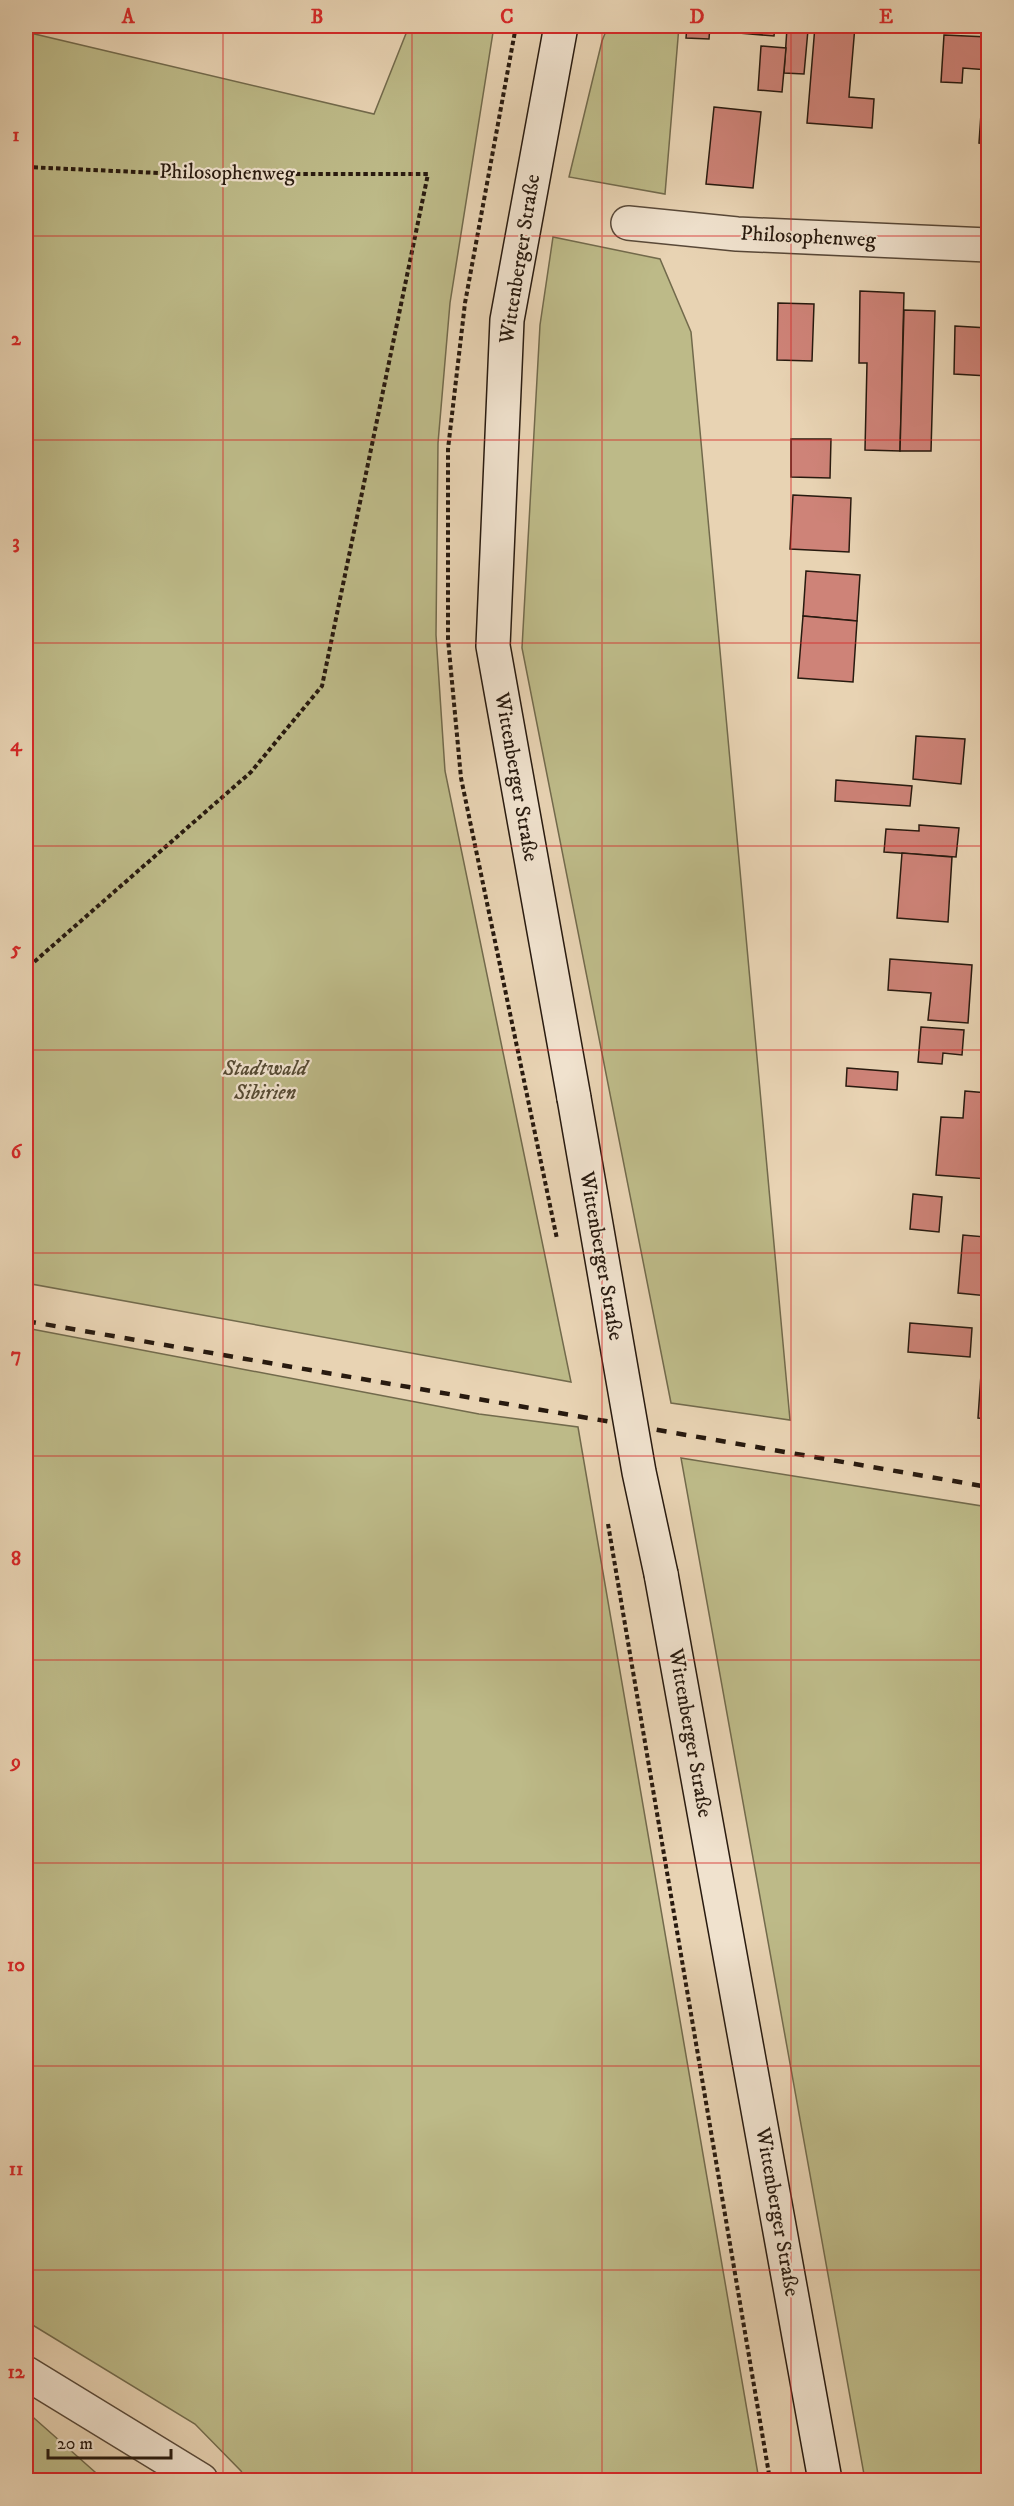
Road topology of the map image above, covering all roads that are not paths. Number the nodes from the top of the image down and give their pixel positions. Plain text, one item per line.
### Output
1 (561, 26) edge
2 (628, 223) dead end
3 (988, 245) edge
4 (26, 2373) edge
5 (201, 2481) edge
6 (825, 2481) edge

1 - 6 main road, Wittenberger Straße, bridge
2 - 3 main road, Philosophenweg
4 - 5 main road

